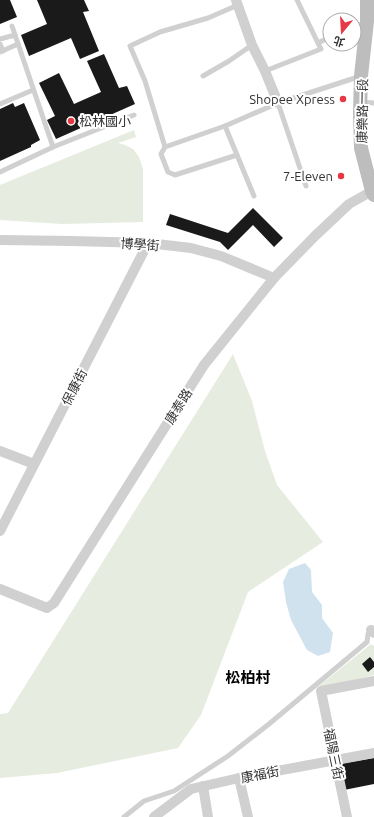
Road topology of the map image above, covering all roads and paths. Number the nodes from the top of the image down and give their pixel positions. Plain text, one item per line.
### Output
1 (296, 0) edge
2 (237, 2) edge
3 (370, 2) edge
4 (367, 21) junction
5 (362, 23) edge
6 (12, 26) dead end
7 (15, 34) junction
8 (0, 39) edge
9 (322, 41) edge
10 (0, 44) edge
11 (18, 44) junction
12 (318, 44) junction
13 (252, 45) junction
14 (1, 51) edge
15 (265, 71) junction
16 (202, 76) dead end
17 (362, 76) junction
18 (34, 90) junction
19 (278, 103) junction
20 (367, 103) edge
21 (0, 104) edge
22 (134, 115) dead end
23 (225, 126) junction
24 (53, 148) junction
25 (165, 148) junction
26 (237, 155) junction
27 (0, 172) edge
28 (306, 186) dead end
29 (373, 193) edge
30 (254, 196) dead end
31 (0, 240) edge
32 (148, 243) junction
33 (274, 278) junction
34 (0, 451) edge
35 (34, 464) junction
36 (0, 531) edge
37 (0, 589) edge
38 (373, 630) edge
39 (374, 681) edge
40 (374, 753) edge
41 (335, 760) junction
42 (239, 778) junction
43 (203, 786) junction
44 (124, 817) edge
45 (154, 817) edge
46 (208, 817) edge
47 (248, 817) edge
48 (347, 817) edge

1 - 12 lane
2 - 13 street
2 - 25 lane
3 - 4 street, 康樂路一段
4 - 5 lane
4 - 17 street, 康樂路一段
6 - 7 lane
7 - 8 lane
7 - 11 lane
9 - 12 lane
10 - 14 lane
11 - 14 lane
11 - 18 lane
12 - 15 lane
13 - 15 street
13 - 16 lane
15 - 19 street
17 - 19 lane
17 - 20 street, 康樂路一段
18 - 21 lane
18 - 24 lane
19 - 23 lane
19 - 28 lane
20 - 29 street, 康樂路一段
22 - 24 lane
23 - 25 lane
23 - 26 lane
24 - 27 lane
25 - 26 lane
26 - 30 lane
29 - 33 street, 康泰路
31 - 32 street, 博學街
32 - 33 street, 博學街
32 - 35 street, 保康街
33 - 37 street, 康泰路
34 - 35 street
35 - 36 street, 保康街
38 - 44 lane
39 - 41 street, 福陽三街
40 - 41 street, 康福街
41 - 42 street, 康福街
41 - 48 street, 福陽三街
42 - 43 street, 康福街
42 - 47 street
43 - 45 street, 康福街
43 - 46 street

